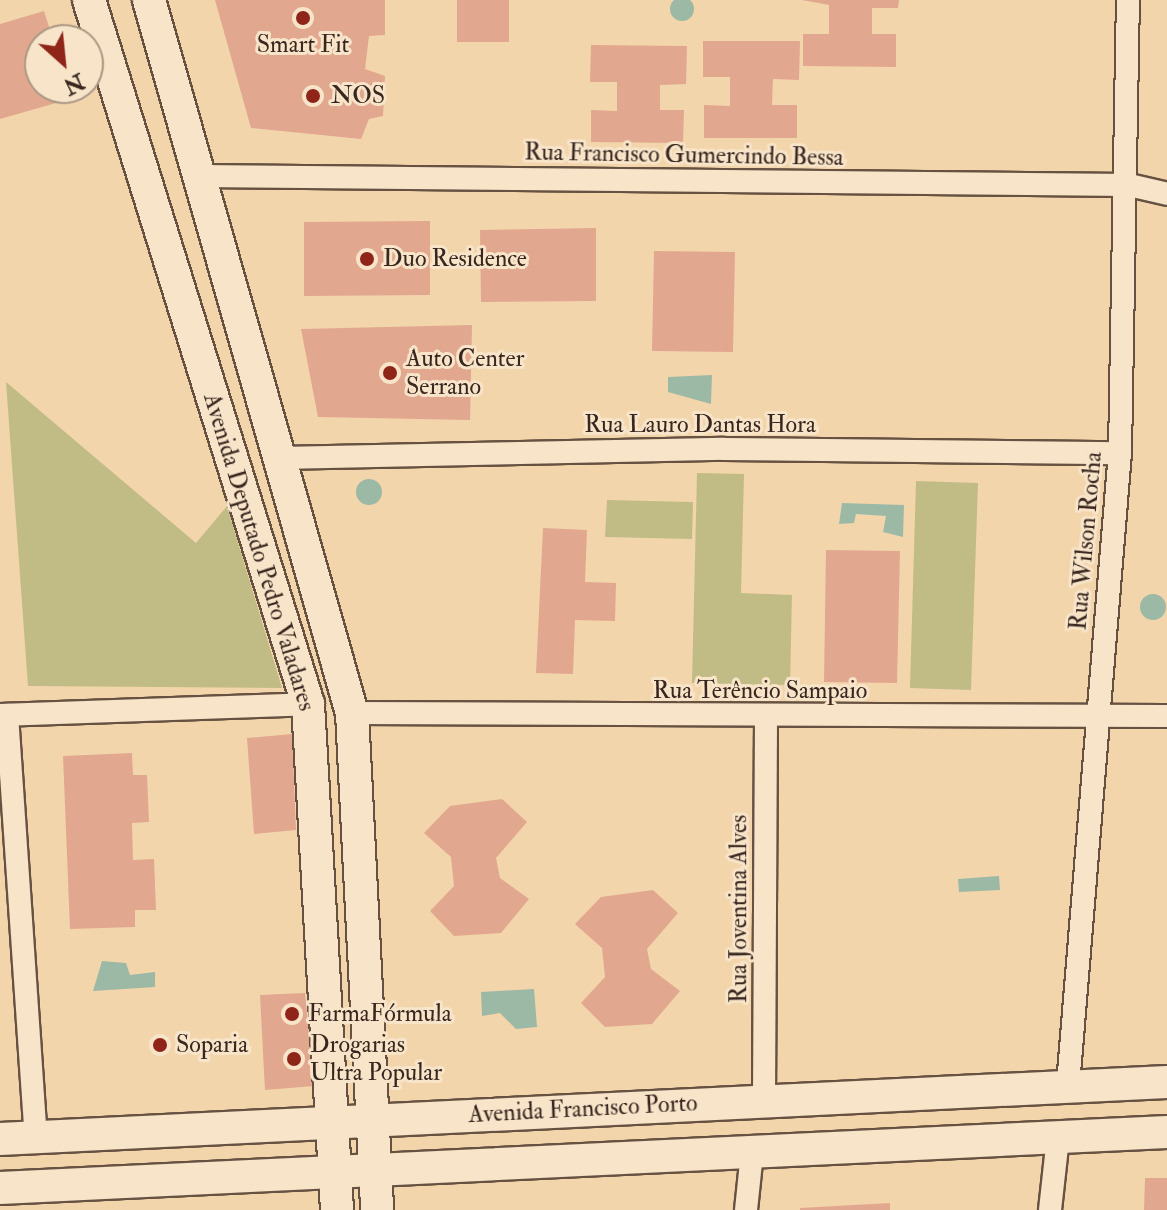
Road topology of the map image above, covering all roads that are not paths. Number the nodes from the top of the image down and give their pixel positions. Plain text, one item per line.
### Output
1 (1128, 0) edge
2 (148, 1) edge
3 (96, 3) edge
4 (199, 176) junction
5 (1129, 185) junction
6 (1167, 194) edge
7 (1120, 453) junction
8 (280, 458) junction
9 (308, 704) junction
10 (352, 713) junction
11 (4, 715) edge
12 (1097, 716) junction
13 (1167, 716) edge
14 (766, 718) junction
15 (1167, 1082) edge
16 (1068, 1085) junction
17 (764, 1100) junction
18 (333, 1120) junction
19 (377, 1120) junction
20 (1167, 1132) edge
21 (1058, 1137) junction
22 (36, 1138) junction
23 (0, 1139) edge
24 (752, 1153) junction
25 (377, 1168) junction
26 (337, 1170) junction
27 (18, 1195) edge
28 (337, 1210) edge
29 (377, 1210) edge
30 (746, 1210) edge
31 (1050, 1210) edge

1 - 5 street, Rua Wilson Rocha
2 - 4 main road, Avenida Deputado Pedro Valadares
3 - 9 main road, Avenida Deputado Pedro Valadares
4 - 5 street, Rua Francisco Gumercindo Bessa
4 - 8 main road, Avenida Deputado Pedro Valadares
5 - 6 street, Rua Francisco Gumercindo Bessa
5 - 7 street, Rua Wilson Rocha
7 - 8 street, Rua Lauro Dantas Hora
7 - 12 street, Rua Wilson Rocha
8 - 10 main road, Avenida Deputado Pedro Valadares
9 - 11 street
9 - 18 main road, Avenida Deputado Pedro Valadares
10 - 14 street, Rua Terêncio Sampaio
10 - 19 main road, Avenida Deputado Pedro Valadares
11 - 22 street
12 - 13 street, Rua Terêncio Sampaio
12 - 14 street, Rua Terêncio Sampaio
12 - 16 street, Rua Wilson Rocha
14 - 17 street, Rua Joventina Alves
15 - 16 main road, Avenida Francisco Porto
16 - 17 main road, Avenida Francisco Porto
17 - 19 main road, Avenida Francisco Porto
18 - 19 main road, Avenida Francisco Porto
18 - 22 main road, Avenida Francisco Porto
18 - 26 main road, Avenida Deputado Pedro Valadares
19 - 25 main road, Avenida Deputado Pedro Valadares
20 - 21 main road, Avenida Francisco Porto
21 - 24 main road, Avenida Francisco Porto
21 - 31 street
22 - 23 main road, Avenida Francisco Porto
24 - 25 main road, Avenida Francisco Porto
24 - 30 street
25 - 26 main road, Avenida Francisco Porto
25 - 29 main road, Avenida Deputado Pedro Valadares
26 - 27 main road, Avenida Francisco Porto
26 - 28 main road, Avenida Deputado Pedro Valadares

